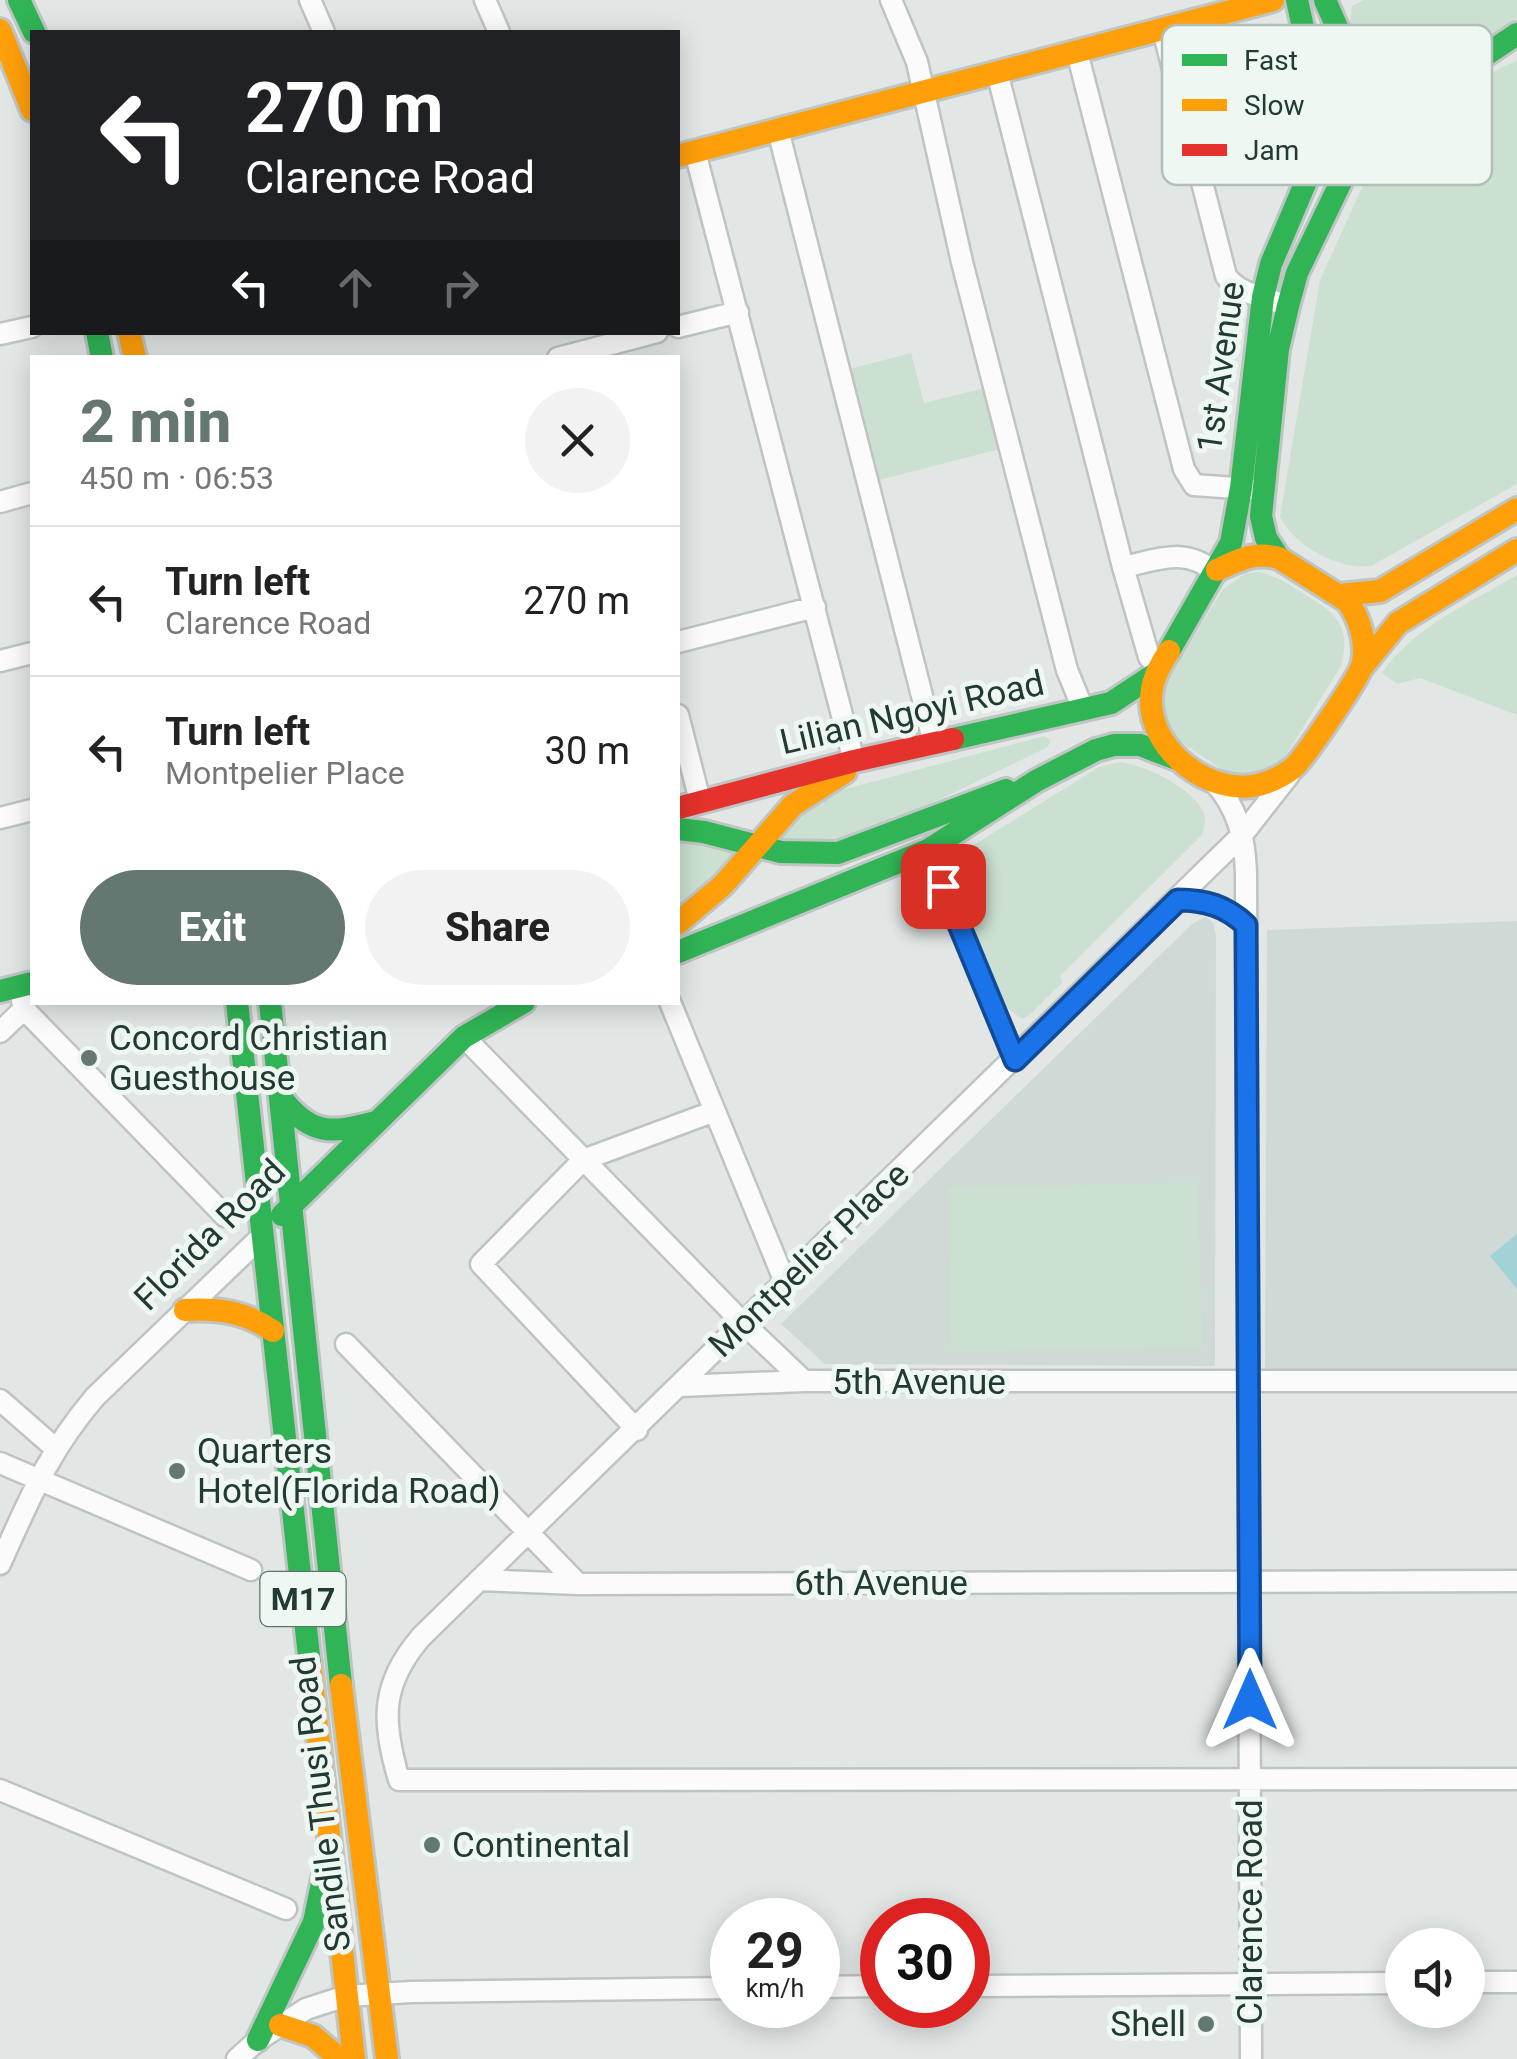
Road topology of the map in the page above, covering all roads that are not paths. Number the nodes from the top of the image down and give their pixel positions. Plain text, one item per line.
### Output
1 (19, 0) edge
2 (310, 0) edge
3 (485, 0) edge
4 (891, 0) edge
5 (1273, 0) edge
6 (1298, 0) edge
7 (1325, 0) edge
8 (1181, 25) edge
9 (1303, 25) edge
10 (1336, 25) edge
11 (0, 30) edge
12 (33, 30) edge
13 (323, 30) edge
14 (498, 30) edge
15 (1162, 30) edge
16 (1517, 34) edge
17 (1492, 51) edge
18 (1077, 52) junction
19 (997, 72) junction
20 (922, 92) junction
21 (30, 105) edge
22 (778, 130) junction
23 (686, 154) edge
24 (1203, 185) edge
25 (1304, 185) edge
26 (1339, 185) edge
27 (1263, 297) junction
28 (1288, 306) junction
29 (738, 312) junction
30 (30, 326) edge
31 (680, 326) edge
32 (0, 334) edge
33 (641, 335) edge
34 (582, 347) edge
35 (1251, 489) junction
36 (30, 494) edge
37 (0, 502) edge
38 (1517, 509) edge
39 (1517, 550) edge
40 (1279, 558) junction
41 (1122, 568) junction
42 (1216, 571) junction
43 (1340, 595) junction
44 (815, 607) junction
45 (680, 641) edge
46 (30, 653) edge
47 (0, 661) edge
48 (1362, 667) junction
49 (1157, 671) junction
50 (1083, 709) junction
51 (680, 731) edge
52 (934, 743) junction
53 (863, 759) junction
54 (1184, 763) junction
55 (1296, 766) junction
56 (1036, 781) junction
57 (1213, 782) junction
58 (689, 804) edge
59 (30, 810) edge
60 (0, 818) edge
61 (680, 829) edge
62 (1242, 836) junction
63 (758, 846) junction
64 (928, 850) junction
65 (1178, 900) junction
66 (680, 923) edge
67 (1246, 925) junction
68 (680, 951) edge
69 (19, 992) edge
70 (31, 1005) edge
71 (237, 1005) edge
72 (270, 1005) edge
73 (519, 1005) edge
74 (671, 1005) edge
75 (0, 1032) edge
76 (464, 1037) junction
77 (1015, 1060) junction
78 (280, 1096) junction
79 (715, 1111) junction
80 (376, 1122) junction
81 (583, 1160) junction
82 (292, 1205) junction
83 (225, 1216) dead end
84 (262, 1236) junction
85 (785, 1282) junction
86 (185, 1310) junction
87 (743, 1323) junction
88 (273, 1330) junction
89 (346, 1344) dead end
90 (804, 1381) junction
91 (1517, 1381) edge
92 (1247, 1383) junction
93 (680, 1386) junction
94 (0, 1400) edge
95 (636, 1430) junction
96 (54, 1448) junction
97 (0, 1463) edge
98 (38, 1480) junction
99 (530, 1533) junction
100 (0, 1564) edge
101 (250, 1570) dead end
102 (480, 1580) junction
103 (1250, 1582) junction
104 (1517, 1582) edge
105 (578, 1584) junction
106 (1250, 1779) junction
107 (1517, 1779) edge
108 (0, 1790) edge
109 (328, 1812) junction
110 (286, 1910) dead end
111 (1485, 1982) edge
112 (1517, 1982) edge
113 (1385, 1983) edge
114 (990, 1986) edge
115 (1250, 1986) junction
116 (710, 1988) edge
117 (381, 1994) junction
118 (346, 1996) junction
119 (280, 2025) junction
120 (258, 2040) junction
121 (237, 2059) edge
122 (340, 2059) edge
123 (354, 2059) edge
124 (387, 2059) edge
125 (1251, 2059) edge

1 - 12 main road
2 - 13 street
3 - 14 street
4 - 20 street
5 - 8 main road
6 - 9 main road, 1st Avenue
7 - 10 main road
11 - 21 main road
15 - 18 main road
16 - 17 main road
18 - 19 main road
18 - 35 street
19 - 20 main road
19 - 41 street
20 - 22 main road
20 - 50 street
22 - 23 main road
22 - 52 street
23 - 29 street
24 - 27 street
25 - 27 main road, 1st Avenue
26 - 28 main road, 1st Avenue
27 - 28 street
27 - 35 main road, 1st Avenue
28 - 35 main road, 1st Avenue
29 - 31 street
29 - 44 street
30 - 32 street
33 - 34 street
35 - 40 main road, 1st Avenue
35 - 42 main road, 1st Avenue
36 - 37 street
38 - 43 main road
39 - 48 main road
40 - 42 main road
40 - 43 main road
41 - 42 street
41 - 49 street
42 - 49 main road
43 - 48 main road
44 - 45 street
44 - 53 street
46 - 47 street
48 - 55 main road
49 - 50 main road, Lilian Ngoyi Road
49 - 54 main road
50 - 52 main road, Lilian Ngoyi Road
51 - 58 street
52 - 53 main road, Lilian Ngoyi Road
53 - 58 main road, Lilian Ngoyi Road
53 - 63 main road
54 - 56 main road
54 - 57 main road
55 - 57 main road
55 - 62 street, Montpelier Place
56 - 63 main road
56 - 64 main road
57 - 62 street, Clarence Road
59 - 60 street
61 - 63 main road
62 - 65 street, Montpelier Place
62 - 67 street, Clarence Road
63 - 66 main road
64 - 68 main road
64 - 77 street
65 - 67 street
65 - 77 street, Montpelier Place
67 - 92 street, Clarence Road
69 - 75 street
70 - 83 street
71 - 84 main road, Sandile Thusi Road / M17
72 - 78 main road, Sandile Thusi Road / M17
73 - 76 main road, Florida Road
74 - 79 street
76 - 80 main road, Florida Road
76 - 81 street, 5th Avenue
77 - 85 street, Montpelier Place
78 - 80 main road
78 - 82 main road, Sandile Thusi Road / M17
79 - 81 street
79 - 85 street
80 - 82 main road, Florida Road
81 - 87 street, 5th Avenue
81 - 95 street
82 - 84 main road, Florida Road
82 - 117 main road, Sandile Thusi Road / M17
84 - 86 street, Florida Road
84 - 88 main road, Sandile Thusi Road / M17
85 - 87 street, Montpelier Place
86 - 88 main road
86 - 96 street, Florida Road
87 - 90 street, 5th Avenue
87 - 93 street, Montpelier Place
88 - 109 main road, Sandile Thusi Road / M17
89 - 99 street
90 - 92 street, 5th Avenue
90 - 93 street
91 - 92 street, 5th Avenue
92 - 103 street, Clarence Road
93 - 95 street, Montpelier Place
94 - 96 street
95 - 99 street, Montpelier Place
96 - 98 street, Florida Road
97 - 98 street
98 - 100 street, Florida Road
98 - 101 street
99 - 102 street, Montpelier Place
99 - 105 street
102 - 105 street, 6th Avenue
102 - 106 street, Montpelier Place
103 - 104 street, 6th Avenue
103 - 105 street, 6th Avenue
103 - 106 street, Clarence Road
106 - 107 street
106 - 115 street, Clarence Road
108 - 110 street
109 - 118 main road, Sandile Thusi Road / M17
109 - 120 main road
111 - 112 street
113 - 115 street
114 - 115 street
115 - 125 street, Clarence Road
116 - 117 street
117 - 118 street
117 - 124 main road, Sandile Thusi Road / M17
118 - 119 street
118 - 123 main road, Sandile Thusi Road / M17
119 - 120 street
119 - 122 main road
120 - 121 street

